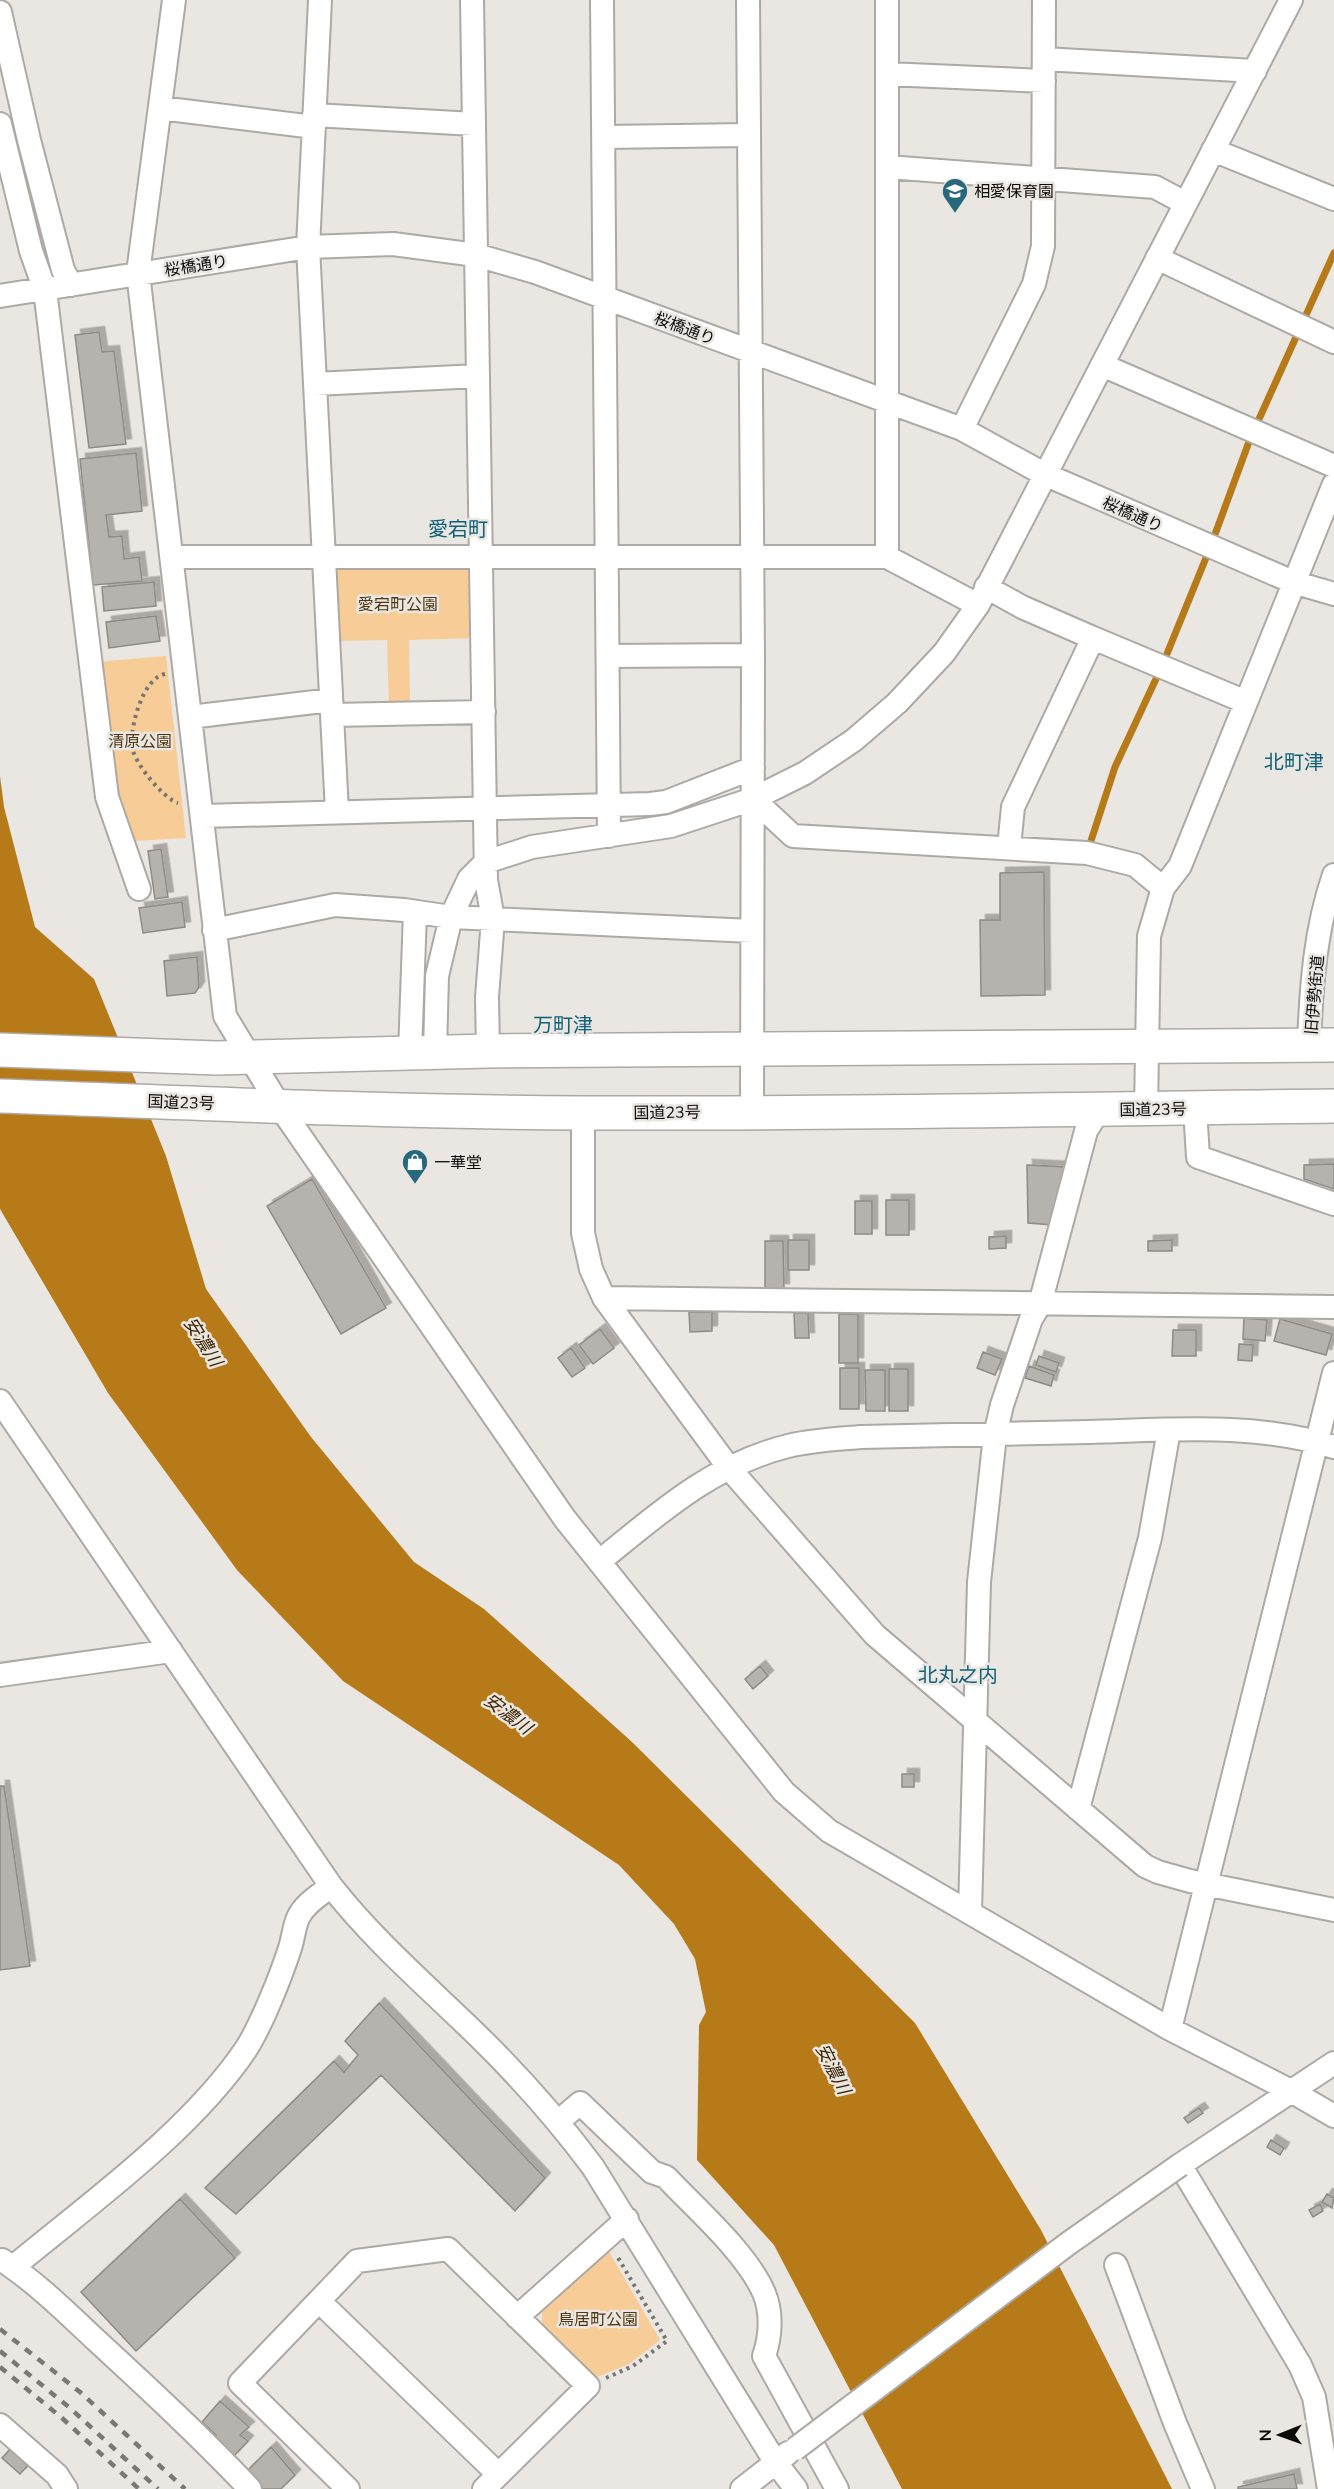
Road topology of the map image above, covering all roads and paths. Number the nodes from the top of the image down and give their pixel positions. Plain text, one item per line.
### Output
1 (174, 0) edge
2 (320, 0) edge
3 (472, 0) edge
4 (602, 0) edge
5 (748, 0) edge
6 (887, 0) edge
7 (1044, 0) edge
8 (1291, 0) edge
9 (0, 12) edge
10 (1044, 70) junction
11 (1255, 71) junction
12 (887, 74) junction
13 (160, 108) junction
14 (314, 121) junction
15 (0, 124) edge
16 (474, 124) junction
17 (748, 135) junction
18 (603, 137) junction
19 (1213, 150) junction
20 (887, 168) junction
21 (1043, 178) junction
22 (1334, 199) edge
23 (1185, 202) junction
24 (308, 247) junction
25 (476, 255) junction
26 (1157, 258) junction
27 (138, 273) junction
28 (71, 285) junction
29 (45, 290) junction
30 (0, 296) edge
31 (604, 297) junction
32 (1334, 342) edge
33 (750, 352) junction
34 (1102, 365) junction
35 (478, 376) junction
36 (315, 384) junction
37 (887, 400) junction
38 (962, 429) junction
39 (1334, 466) edge
40 (1044, 474) junction
41 (1332, 493) edge
42 (752, 556) junction
43 (172, 557) junction
44 (324, 557) junction
45 (608, 557) junction
46 (887, 557) junction
47 (481, 558) junction
48 (1293, 582) junction
49 (1334, 594) edge
50 (982, 596) junction
51 (1093, 638) junction
52 (753, 655) junction
53 (608, 656) junction
54 (168, 674) dead end
55 (1246, 702) junction
56 (332, 707) junction
57 (484, 711) junction
58 (190, 717) junction
59 (753, 768) junction
60 (753, 798) junction
61 (182, 803) dead end
62 (609, 805) junction
63 (485, 808) junction
64 (337, 812) junction
65 (202, 816) junction
66 (609, 836) junction
67 (1009, 847) junction
68 (486, 862) junction
69 (1334, 875) edge
70 (1163, 888) junction
71 (139, 889) dead end
72 (415, 912) junction
73 (451, 917) junction
74 (493, 919) junction
75 (214, 930) junction
76 (752, 931) junction
77 (1322, 1045) edge
78 (1146, 1047) junction
79 (0, 1050) edge
80 (488, 1051) junction
81 (752, 1051) junction
82 (422, 1053) junction
83 (232, 1057) junction
84 (0, 1096) edge
85 (266, 1106) junction
86 (1334, 1106) edge
87 (1195, 1109) junction
88 (1099, 1110) junction
89 (1146, 1110) junction
90 (753, 1112) junction
91 (583, 1113) junction
92 (1334, 1204) edge
93 (604, 1298) junction
94 (1040, 1304) junction
95 (1334, 1307) edge
96 (1334, 1373) edge
97 (3, 1407) edge
98 (1169, 1430) junction
99 (995, 1435) junction
100 (1325, 1444) edge
101 (729, 1468) junction
102 (600, 1561) junction
103 (171, 1651) junction
104 (0, 1675) edge
105 (975, 1722) junction
106 (1078, 1809) junction
107 (1207, 1883) junction
108 (331, 1886) junction
109 (1334, 1910) edge
110 (970, 1912) junction
111 (1170, 2029) junction
112 (1334, 2063) edge
113 (1291, 2091) junction
114 (1334, 2116) edge
115 (559, 2121) junction
116 (1180, 2165) junction
117 (627, 2219) junction
118 (606, 2238) junction
119 (6, 2263) edge
120 (1116, 2265) dead end
121 (319, 2301) junction
122 (517, 2317) junction
123 (588, 2386) junction
124 (0, 2426) edge
125 (776, 2463) junction
126 (491, 2481) edge
127 (66, 2489) edge
128 (250, 2489) edge
129 (348, 2489) edge
130 (742, 2489) edge
131 (796, 2489) edge
132 (837, 2489) edge
133 (1203, 2489) edge
134 (1329, 2489) edge

1 - 13 street
2 - 14 street
3 - 16 street
4 - 18 street
5 - 17 street
6 - 12 street
7 - 10 street
8 - 11 street
9 - 28 street
10 - 11 street
10 - 12 street
10 - 21 street
11 - 19 street
12 - 20 street
13 - 14 street
13 - 27 street
14 - 16 street
14 - 24 street
15 - 29 street
16 - 25 street
17 - 18 street
17 - 33 street
18 - 31 street
19 - 22 street
19 - 23 street
20 - 21 street
20 - 37 street
21 - 23 street
21 - 38 street
23 - 26 street
24 - 25 street, 桜橋通り
24 - 27 street, 桜橋通り
24 - 36 street
25 - 31 street, 桜橋通り
25 - 35 street
26 - 32 street
26 - 34 street
27 - 28 street, 桜橋通り
27 - 43 street
28 - 29 street, 桜橋通り
29 - 30 street, 桜橋通り
29 - 71 street
31 - 33 street, 桜橋通り
31 - 45 street
33 - 37 street, 桜橋通り
33 - 42 street
34 - 39 street
34 - 40 street
35 - 36 street
35 - 47 street
36 - 44 street
37 - 38 street, 桜橋通り
37 - 46 street
38 - 40 street, 桜橋通り
40 - 48 street, 桜橋通り
40 - 50 street
41 - 48 street
42 - 45 street
42 - 46 street
42 - 52 street
43 - 44 street
43 - 58 street
44 - 47 street
44 - 56 street
45 - 47 street
45 - 53 street
46 - 50 street
47 - 57 street
48 - 49 street, 桜橋通り
48 - 55 street
50 - 51 street
50 - 60 street
51 - 55 street
51 - 67 street
52 - 53 street
52 - 59 street
53 - 62 street
54 - 61 path
55 - 70 street
56 - 57 street
56 - 58 street
56 - 64 street
57 - 63 street
58 - 65 street
59 - 60 street
59 - 62 street
60 - 66 street
60 - 67 street
60 - 76 street
62 - 63 street
62 - 66 street
63 - 64 street
63 - 68 street
64 - 65 street
65 - 75 street
66 - 68 street
67 - 70 street
68 - 73 street
68 - 74 street
69 - 77 street, 旧伊勢街道
70 - 78 street
72 - 73 street
72 - 75 street
72 - 82 street
73 - 74 street
73 - 82 street
74 - 76 street
74 - 80 street
75 - 83 street
76 - 81 street
77 - 78 highway
78 - 81 highway
78 - 89 street
79 - 83 highway
80 - 81 highway
80 - 82 highway
81 - 90 street
82 - 83 highway
83 - 85 street
84 - 85 highway, 国道23号
85 - 91 highway, 国道23号
85 - 102 street
86 - 87 highway, 国道23号
87 - 89 highway, 国道23号
87 - 92 street
88 - 89 highway, 国道23号
88 - 90 highway, 国道23号
88 - 94 street
90 - 91 highway, 国道23号
91 - 93 street
93 - 94 street
93 - 101 street
94 - 95 street
94 - 99 street
96 - 100 street
97 - 103 street
98 - 99 street
98 - 100 street
98 - 106 street
99 - 101 street
99 - 105 street
100 - 107 street
101 - 102 street
101 - 105 street
102 - 110 street
103 - 104 street
103 - 108 street
105 - 106 street
105 - 110 street
106 - 107 street
107 - 109 street
107 - 111 street
108 - 115 street
108 - 119 street
110 - 111 street
111 - 113 street
112 - 113 street
113 - 114 street
113 - 116 street
115 - 117 street
115 - 132 street
116 - 125 street, bridge
116 - 134 street
117 - 118 street
117 - 125 street
118 - 122 street
118 - 123 path
119 - 128 street
120 - 133 street
121 - 122 street
121 - 126 street
121 - 129 street
122 - 123 street
123 - 126 street
124 - 127 street
125 - 130 street
125 - 131 street

